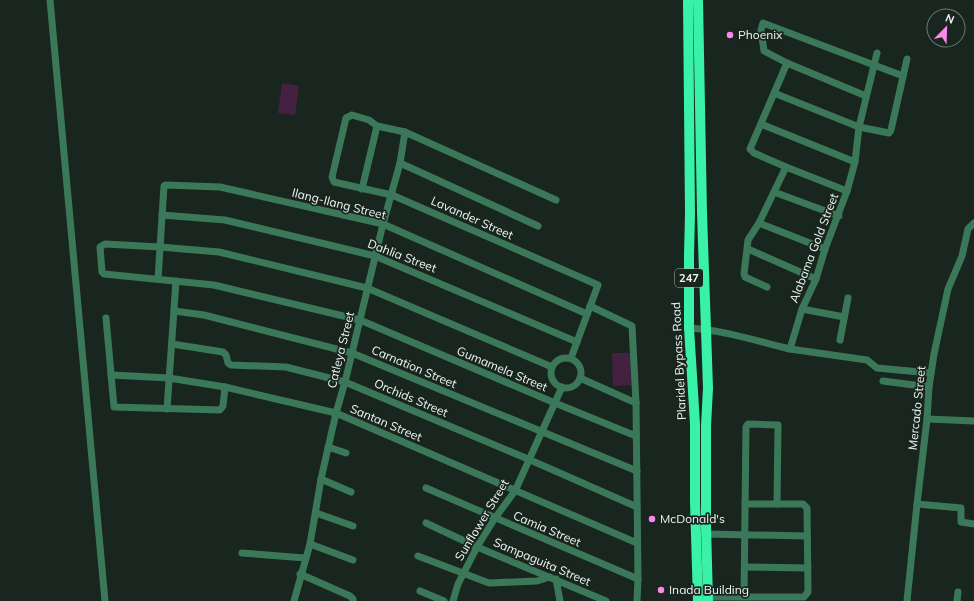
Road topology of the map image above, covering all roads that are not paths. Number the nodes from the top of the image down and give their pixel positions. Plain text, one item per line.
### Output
1 (50, 0) edge
2 (688, 0) edge
3 (698, 0) edge
4 (876, 53) dead end
5 (907, 59) dead end
6 (787, 63) junction
7 (874, 65) junction
8 (903, 76) junction
9 (774, 93) junction
10 (866, 96) junction
11 (761, 124) junction
12 (377, 126) junction
13 (859, 127) junction
14 (405, 132) junction
15 (855, 162) junction
16 (400, 163) junction
17 (786, 167) junction
18 (362, 189) junction
19 (847, 191) junction
20 (774, 192) junction
21 (392, 195) junction
22 (556, 200) dead end
23 (162, 215) junction
24 (839, 216) junction
25 (759, 223) junction
26 (974, 223) edge
27 (382, 224) junction
28 (538, 226) dead end
29 (160, 247) junction
30 (748, 249) junction
31 (825, 249) junction
32 (375, 256) junction
33 (816, 278) junction
34 (158, 279) junction
35 (176, 281) junction
36 (767, 286) dead end
37 (367, 288) junction
38 (848, 298) dead end
39 (590, 306) junction
40 (802, 309) junction
41 (174, 311) junction
42 (587, 314) junction
43 (844, 317) junction
44 (106, 318) dead end
45 (360, 320) junction
46 (689, 328) junction
47 (706, 329) junction
48 (840, 340) dead end
49 (577, 342) junction
50 (172, 344) junction
51 (790, 349) junction
52 (352, 353) junction
53 (571, 358) junction
54 (552, 367) junction
55 (932, 373) junction
56 (111, 376) junction
57 (169, 378) junction
58 (580, 378) junction
59 (883, 381) dead end
60 (345, 382) junction
61 (225, 387) junction
62 (562, 387) junction
63 (929, 387) junction
64 (555, 403) junction
65 (636, 403) junction
66 (167, 409) junction
67 (336, 413) junction
68 (927, 419) junction
69 (974, 421) edge
70 (542, 432) junction
71 (636, 436) junction
72 (328, 447) junction
73 (346, 453) dead end
74 (528, 459) junction
75 (636, 471) junction
76 (322, 479) junction
77 (426, 488) dead end
78 (515, 491) junction
79 (351, 492) dead end
80 (745, 504) junction
81 (777, 504) junction
82 (917, 504) junction
83 (637, 507) junction
84 (316, 513) junction
85 (495, 518) junction
86 (426, 523) dead end
87 (974, 524) edge
88 (353, 526) dead end
89 (706, 534) junction
90 (745, 535) junction
91 (807, 536) junction
92 (637, 543) junction
93 (310, 544) junction
94 (477, 546) junction
95 (242, 553) dead end
96 (418, 556) dead end
97 (305, 558) junction
98 (353, 560) dead end
99 (745, 567) junction
100 (808, 568) junction
101 (464, 573) junction
102 (300, 574) junction
103 (553, 578) junction
104 (638, 580) junction
105 (420, 591) dead end
106 (958, 592) dead end
107 (744, 597) junction
108 (704, 600) edge
109 (105, 601) edge
110 (294, 601) edge
111 (353, 601) edge
112 (444, 601) edge
113 (453, 601) edge
114 (560, 601) edge
115 (606, 601) edge
116 (637, 601) edge
117 (907, 601) edge
118 (957, 601) edge

1 - 109 street
2 - 46 highway, Plaridel Bypass Road / 247
3 - 47 highway, Plaridel Bypass Road / 247
4 - 7 street, Alabama Gold Street
5 - 8 street
6 - 7 street
6 - 9 street
6 - 10 street
7 - 8 street
7 - 10 street, Alabama Gold Street
8 - 13 street
9 - 11 street
9 - 13 street
10 - 13 street, Alabama Gold Street
11 - 15 street
11 - 17 street
12 - 14 street
12 - 18 street
12 - 18 street, Lavander Street
13 - 15 street, Alabama Gold Street
14 - 16 street, Catleya Street
14 - 22 street
15 - 19 street, Alabama Gold Street
16 - 21 street, Catleya Street
16 - 28 street
17 - 19 street
17 - 20 street
18 - 21 street, Lavander Street
19 - 24 street, Alabama Gold Street
20 - 24 street
20 - 25 street
21 - 27 street, Catleya Street
21 - 39 street, Lavander Street
23 - 27 street, Ilang-Ilang Street
23 - 29 street, Ilang-Ilang Street
23 - 32 street, Dahlia Street
24 - 31 street, Alabama Gold Street
25 - 30 street
25 - 31 street
26 - 55 street, Mercado Street
27 - 32 street, Catleya Street
27 - 42 street, Ilang-Ilang Street
29 - 34 street, Ilang-Ilang Street
29 - 34 street, Gumamela Street
29 - 37 street
30 - 33 street
30 - 36 street
31 - 33 street, Alabama Gold Street
32 - 37 street, Catleya Street
32 - 49 street, Dahlia Street
33 - 40 street, Alabama Gold Street
34 - 35 street, Gumamela Street
35 - 41 street
35 - 45 street, Gumamela Street
37 - 45 street, Catleya Street
37 - 54 street
38 - 43 street
39 - 42 street
39 - 65 street
40 - 43 street
40 - 51 street, Alabama Gold Street
41 - 50 street
41 - 52 street, Carnation Street
42 - 49 street
43 - 48 street
44 - 56 street
45 - 52 street, Catleya Street
45 - 64 street, Gumamela Street
46 - 47 street
46 - 108 highway, Plaridel Bypass Road / 247
47 - 51 street
47 - 89 highway, Plaridel Bypass Road / 247
49 - 53 street
50 - 57 street
50 - 60 street, Orchids Street
51 - 55 street
52 - 60 street, Catleya Street
52 - 70 street, Carnation Street
53 - 54 street
53 - 58 street
54 - 62 street
55 - 63 street, Mercado Street
56 - 57 street, Santan Street
56 - 66 street
57 - 61 street, Santan Street
57 - 66 street
58 - 62 street
58 - 65 street
59 - 63 street
60 - 67 street, Catleya Street
60 - 74 street, Orchids Street
61 - 66 street
61 - 67 street, Santan Street
62 - 64 street, Sunflower Street
63 - 68 street, Mercado Street
64 - 70 street, Sunflower Street
64 - 71 street, Gumamela Street
65 - 71 street
67 - 72 street, Catleya Street
67 - 78 street, Santan Street
68 - 69 street
68 - 82 street, Mercado Street
70 - 74 street, Sunflower Street
70 - 75 street, Carnation Street
71 - 75 street
72 - 73 street
72 - 76 street, Catleya Street
74 - 78 street, Sunflower Street
74 - 83 street, Orchids Street
75 - 83 street
76 - 79 street
76 - 84 street, Catleya Street
77 - 85 street, Camia Street
78 - 85 street, Sunflower Street
78 - 92 street, Santan Street
80 - 81 street
80 - 81 street
80 - 90 street
81 - 91 street
82 - 87 street
82 - 117 street, Mercado Street
83 - 92 street
84 - 88 street
84 - 93 street, Catleya Street
85 - 94 street, Sunflower Street
85 - 104 street, Camia Street
86 - 94 street, Sampaguita Street
89 - 90 street
89 - 108 highway, Plaridel Bypass Road / 247
90 - 91 street
90 - 99 street
91 - 100 street
92 - 104 street
93 - 97 street, Catleya Street
93 - 98 street
94 - 101 street, Sunflower Street
94 - 103 street, Sampaguita Street
95 - 97 street
96 - 101 street
97 - 102 street, Catleya Street
99 - 100 street
99 - 107 street
100 - 107 street
101 - 103 street
101 - 113 street, Sunflower Street
102 - 110 street, Catleya Street
102 - 111 street
103 - 114 street
103 - 115 street, Sampaguita Street
104 - 116 street
105 - 112 street
106 - 118 street
107 - 108 street

